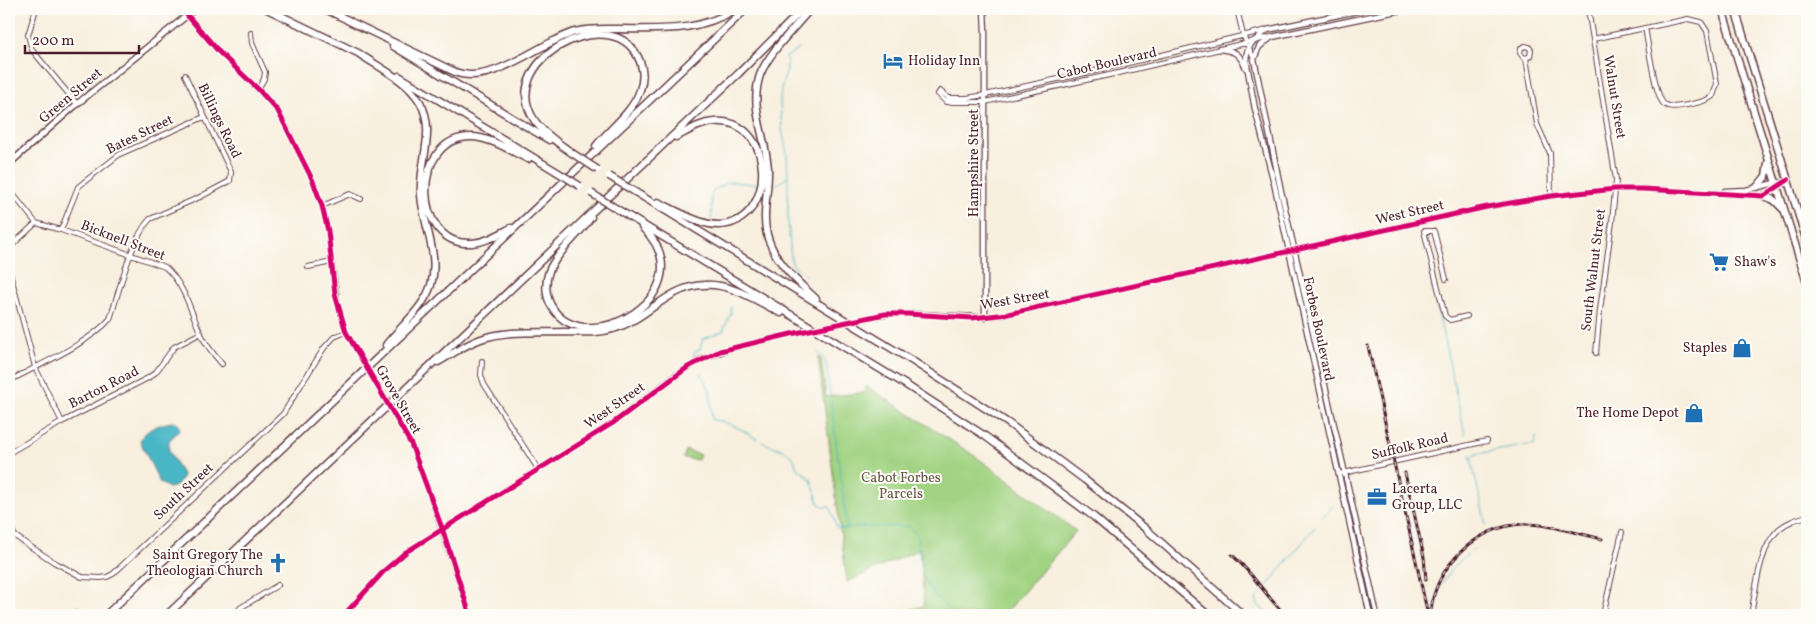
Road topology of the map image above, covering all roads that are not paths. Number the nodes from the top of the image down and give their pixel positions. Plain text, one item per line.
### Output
1 (36, 9) edge
2 (195, 9) edge
3 (267, 9) edge
4 (325, 9) edge
5 (736, 9) edge
6 (746, 9) edge
7 (803, 9) edge
8 (810, 9) edge
9 (984, 9) edge
10 (1237, 9) edge
11 (1366, 9) edge
12 (1406, 9) edge
13 (1588, 9) edge
14 (1722, 9) edge
15 (1735, 9) edge
16 (1396, 10) edge
17 (186, 15) junction
18 (347, 20) junction
19 (1645, 28) junction
20 (1267, 30) junction
21 (251, 33) dead end
22 (1243, 35) junction
23 (1272, 37) junction
24 (1593, 39) junction
25 (1254, 41) junction
26 (1246, 42) junction
27 (1249, 48) junction
28 (1219, 49) junction
29 (358, 53) junction
30 (1526, 58) dead end
31 (1254, 59) junction
32 (1248, 71) junction
33 (185, 75) dead end
34 (258, 89) junction
35 (985, 94) junction
36 (948, 98) junction
37 (946, 102) junction
38 (985, 102) junction
39 (77, 104) junction
40 (204, 117) junction
41 (668, 141) junction
42 (572, 154) junction
43 (1768, 156) junction
44 (586, 160) junction
45 (9, 164) edge
46 (554, 170) junction
47 (1788, 180) junction
48 (1777, 185) junction
49 (1757, 187) junction
50 (9, 189) edge
51 (1615, 189) junction
52 (635, 192) junction
53 (1708, 192) junction
54 (1551, 196) junction
55 (1764, 196) junction
56 (361, 199) dead end
57 (322, 206) junction
58 (598, 207) junction
59 (617, 209) junction
60 (1785, 211) junction
61 (1422, 222) junction
62 (36, 223) junction
63 (519, 224) junction
64 (61, 230) junction
65 (1424, 231) junction
66 (1807, 242) edge
67 (9, 248) edge
68 (1295, 251) junction
69 (1289, 252) junction
70 (132, 255) junction
71 (332, 262) junction
72 (308, 267) dead end
73 (9, 269) edge
74 (1446, 279) dead end
75 (1807, 284) edge
76 (827, 308) junction
77 (1467, 316) dead end
78 (985, 318) junction
79 (812, 327) junction
80 (346, 332) junction
81 (200, 333) junction
82 (1596, 353) dead end
83 (482, 361) dead end
84 (372, 363) junction
85 (222, 364) dead end
86 (35, 367) junction
87 (427, 369) junction
88 (9, 381) edge
89 (62, 422) junction
90 (1487, 441) dead end
91 (9, 453) edge
92 (538, 469) junction
93 (1345, 473) junction
94 (1338, 474) junction
95 (1807, 516) edge
96 (9, 525) edge
97 (442, 528) junction
98 (1622, 532) dead end
99 (278, 585) dead end
100 (106, 615) edge
101 (167, 615) edge
102 (236, 615) edge
103 (344, 615) edge
104 (470, 615) edge
105 (1208, 615) edge
106 (1243, 615) edge
107 (1370, 615) edge
108 (1377, 615) edge
109 (1604, 615) edge
110 (1751, 615) edge

1 - 39 street
2 - 17 main road, Green Street
3 - 29 highway
4 - 18 highway
5 - 18 highway
6 - 44 highway
7 - 41 highway
8 - 76 highway
9 - 35 street, Hampshire Street
10 - 22 street
11 - 20 street
12 - 16 street
13 - 24 street, Walnut Street
14 - 43 highway
15 - 47 highway
16 - 23 street
17 - 34 street, Grove Street
17 - 39 main road, Green Street
18 - 42 highway
19 - 19 street
19 - 24 street
20 - 22 street, Cabot Boulevard
20 - 25 street
21 - 34 street
22 - 26 street
22 - 35 street, Cabot Boulevard
23 - 25 street, Cabot Boulevard
23 - 31 street
24 - 51 street, Walnut Street
25 - 26 street, Cabot Boulevard
25 - 27 street
26 - 27 street
26 - 28 street, Cabot Boulevard
27 - 31 street, Forbes Boulevard
27 - 32 street, Forbes Boulevard
28 - 32 street
28 - 38 street, Cabot Boulevard
29 - 46 highway
29 - 84 highway
30 - 54 street
31 - 68 street, Forbes Boulevard
32 - 69 street, Forbes Boulevard
33 - 40 street, Billings Road
34 - 57 street, Grove Street
35 - 36 street, Cabot Boulevard
35 - 38 street, Hampshire Street
36 - 37 street
36 - 37 street
37 - 38 street, Cabot Boulevard
38 - 78 street, Hampshire Street
39 - 45 main road, Green Street
40 - 64 street, Bates Street
40 - 70 street, Billings Road
41 - 52 highway
41 - 58 highway
42 - 44 highway
42 - 52 highway, bridge
43 - 48 highway
43 - 49 highway
44 - 63 highway
46 - 59 highway, bridge
46 - 63 highway
47 - 48 street, West Street
47 - 66 highway
48 - 49 street, West Street
48 - 55 street, West Street
48 - 60 highway
49 - 53 street, West Street
50 - 62 street
51 - 53 street, West Street
51 - 54 street, West Street
51 - 82 street, South Walnut Street
52 - 76 highway
53 - 55 street, West Street
54 - 61 street, West Street
55 - 60 highway
56 - 57 street
57 - 71 street, Grove Street
58 - 59 highway
58 - 87 highway
59 - 79 highway
60 - 75 highway
61 - 65 street
61 - 68 street, West Street
62 - 64 street, Bicknell Street
62 - 67 street
63 - 84 highway
64 - 70 street, Bicknell Street
65 - 74 street
65 - 77 street
68 - 69 street, West Street
68 - 93 street, Forbes Boulevard
69 - 78 street, West Street
69 - 94 street, Forbes Boulevard
70 - 81 street, Bicknell Street
70 - 86 street
71 - 72 street
71 - 80 street, Grove Street
73 - 86 street
76 - 106 highway
78 - 92 street, West Street, bridge
79 - 87 highway
79 - 105 highway
80 - 96 street, South Street
80 - 97 street, Grove Street, bridge
81 - 85 street, Bicknell Street
81 - 89 street, Barton Road
83 - 92 street
84 - 100 highway
86 - 88 street
86 - 89 street
87 - 101 highway
89 - 91 street, Barton Road
90 - 93 street, Suffolk Road
92 - 97 street, West Street
93 - 94 street, Suffolk Road
93 - 108 street, Forbes Boulevard
94 - 107 street, Forbes Boulevard
95 - 110 street
97 - 103 street, West Street
97 - 104 street, Grove Street
98 - 109 street
99 - 102 street

